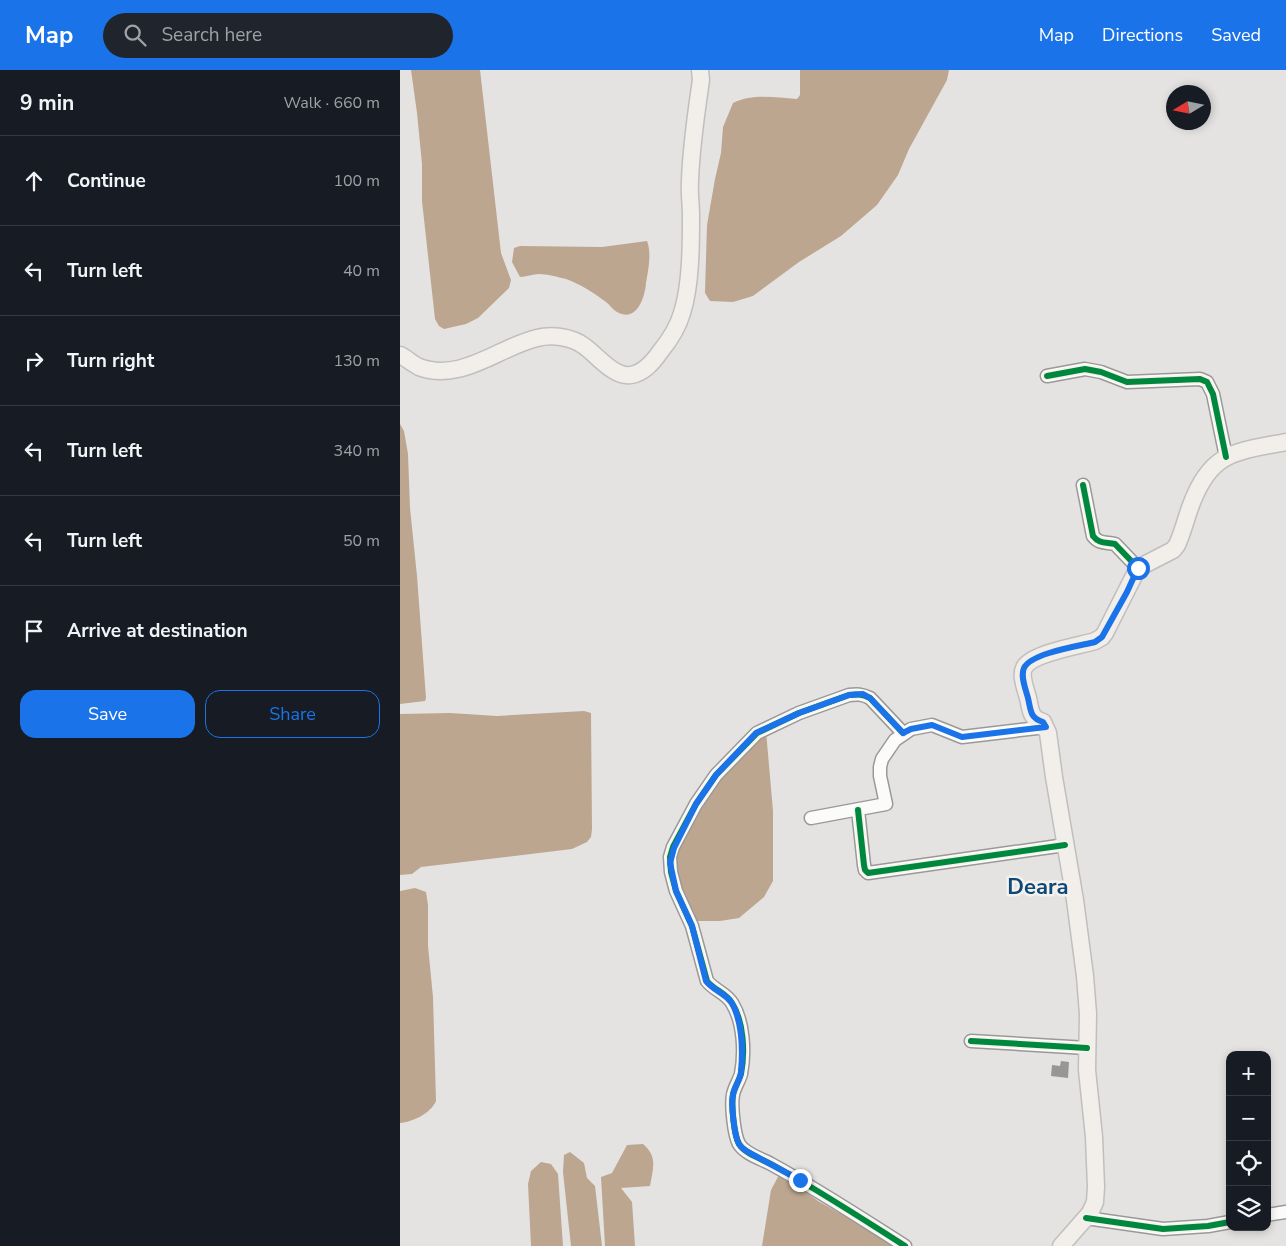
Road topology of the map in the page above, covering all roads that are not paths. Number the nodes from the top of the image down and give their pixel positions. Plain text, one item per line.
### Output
1 (700, 70) edge
2 (400, 355) edge
3 (1047, 376) dead end
4 (1286, 442) edge
5 (1226, 457) junction
6 (1084, 485) dead end
7 (1138, 568) junction
8 (1046, 727) junction
9 (903, 733) junction
10 (858, 810) junction
11 (811, 818) dead end
12 (1065, 845) junction
13 (970, 1041) dead end
14 (1087, 1048) junction
15 (1286, 1212) edge
16 (1271, 1215) edge
17 (1086, 1218) junction
18 (1226, 1223) edge
19 (905, 1246) edge
20 (1062, 1246) edge

1 - 2 main road
3 - 5 street
4 - 5 main road
5 - 7 main road
6 - 7 street
7 - 8 main road
8 - 9 street
8 - 12 main road
9 - 10 street
9 - 19 street
10 - 11 street
10 - 12 street
12 - 14 main road
13 - 14 street
14 - 17 main road
15 - 16 street
17 - 18 street
17 - 20 main road

